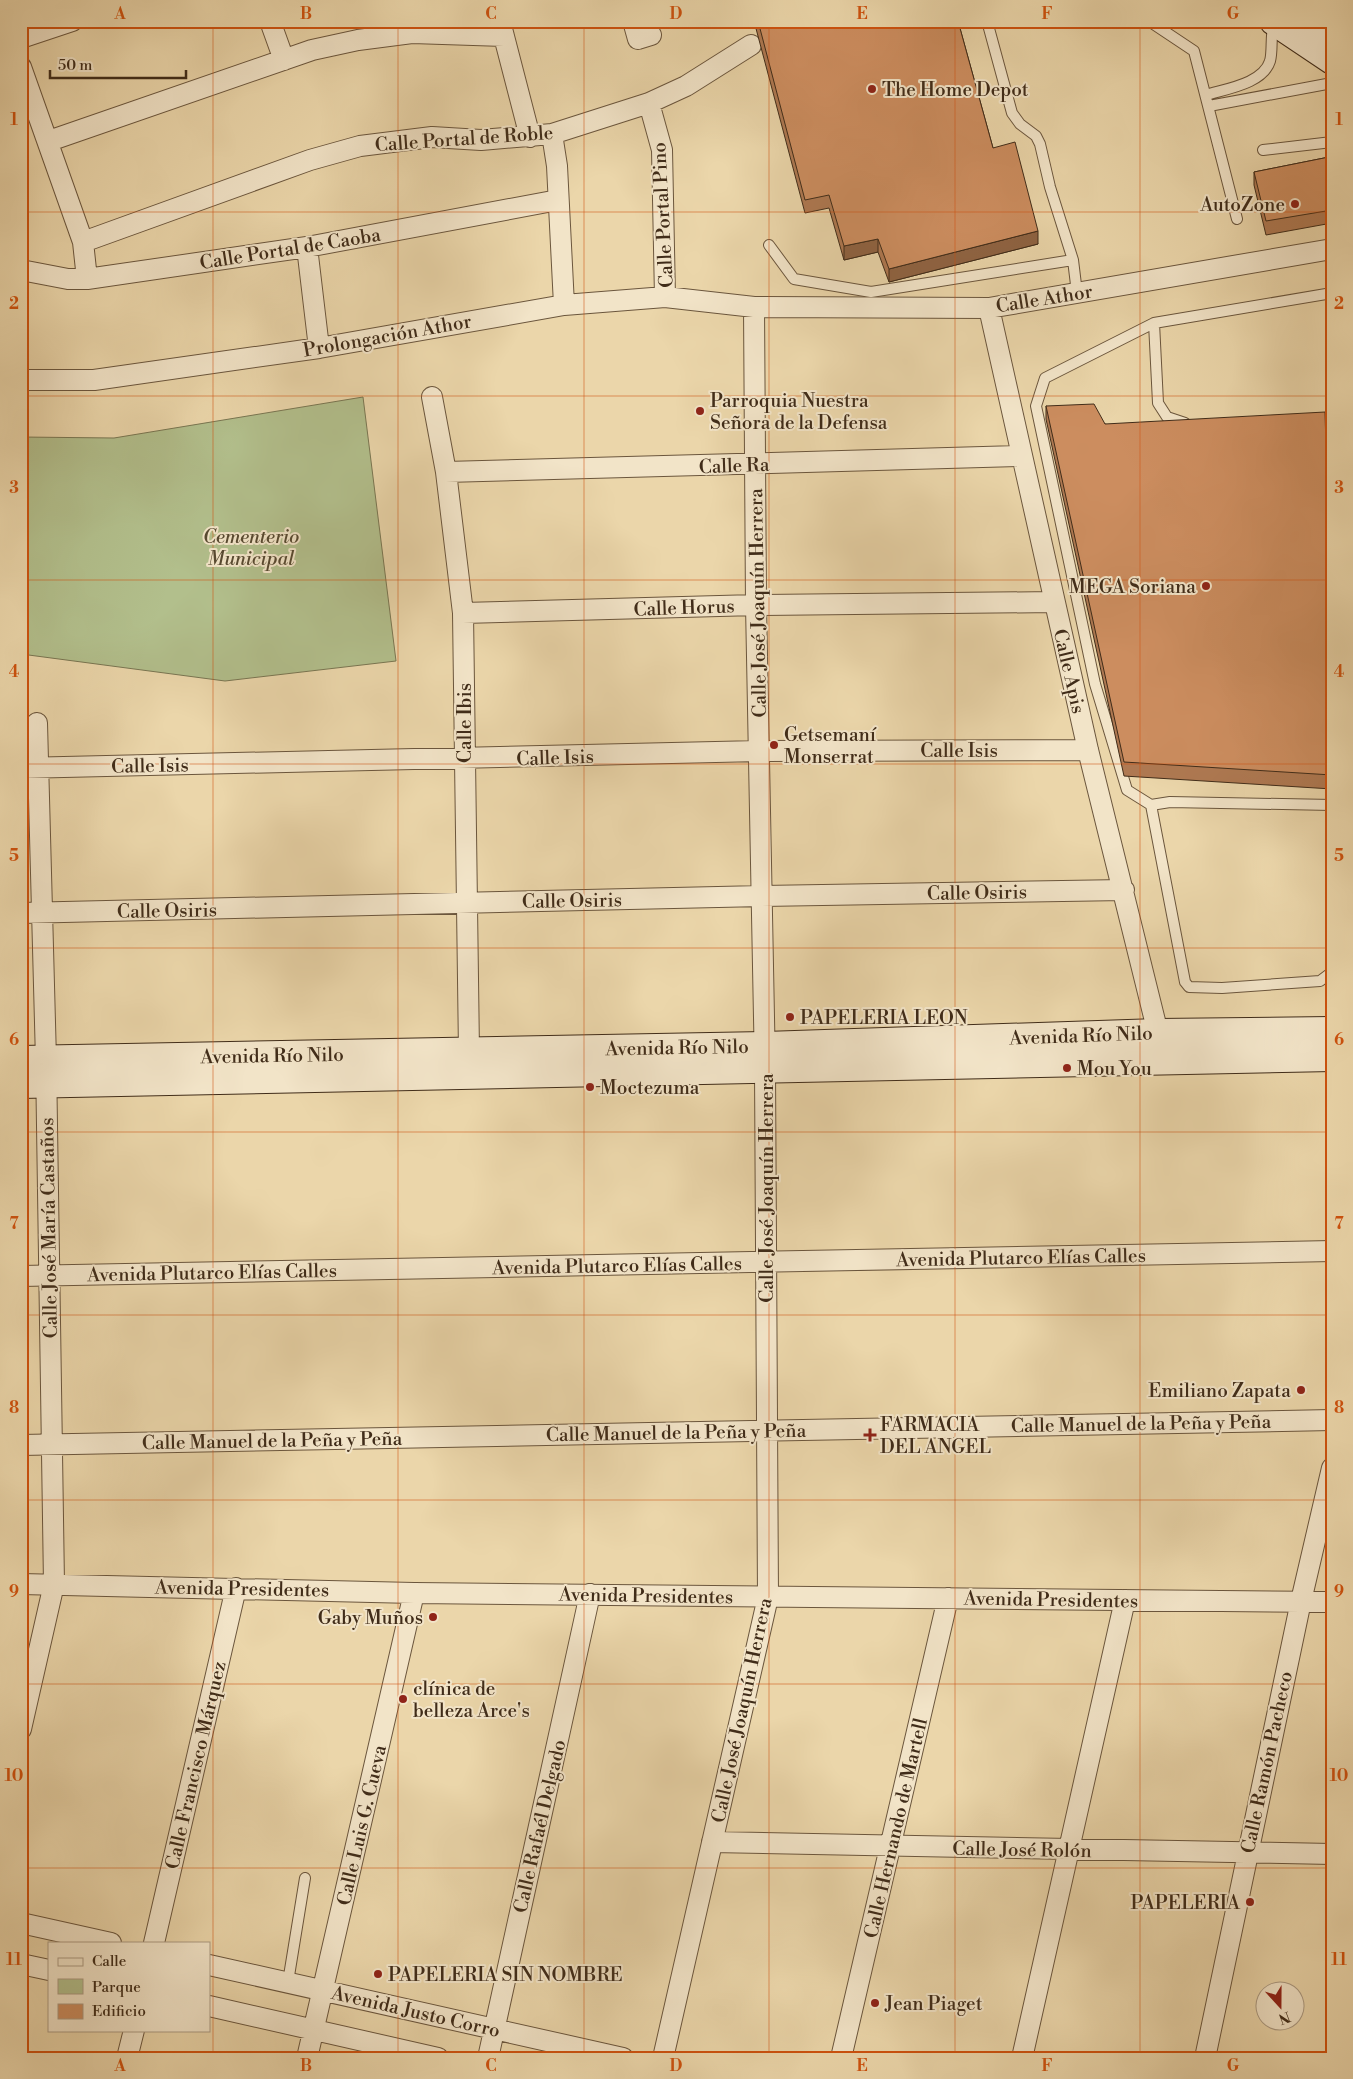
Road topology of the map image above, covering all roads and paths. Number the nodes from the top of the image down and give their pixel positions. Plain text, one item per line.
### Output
1 (72, 21) edge
2 (270, 21) edge
3 (633, 21) edge
4 (987, 21) edge
5 (1149, 21) edge
6 (1309, 21) edge
7 (1274, 22) edge
8 (502, 29) edge
9 (651, 35) dead end
10 (1332, 37) edge
11 (21, 38) edge
12 (751, 45) dead end
13 (284, 60) junction
14 (1332, 60) edge
15 (21, 67) edge
16 (1332, 83) edge
17 (1206, 94) junction
18 (649, 104) junction
19 (1209, 106) junction
20 (552, 134) junction
21 (530, 137) junction
22 (49, 141) junction
23 (1332, 142) edge
24 (1263, 150) dead end
25 (558, 200) junction
26 (1237, 219) dead end
27 (83, 242) junction
28 (769, 246) dead end
29 (307, 247) junction
30 (1332, 250) edge
31 (1073, 260) junction
32 (21, 270) edge
33 (88, 279) junction
34 (1077, 293) junction
35 (1332, 293) edge
36 (665, 297) junction
37 (564, 305) junction
38 (754, 307) junction
39 (989, 308) junction
40 (1154, 323) junction
41 (319, 348) junction
42 (21, 380) edge
43 (432, 397) dead end
44 (1332, 418) edge
45 (1304, 419) edge
46 (1199, 423) edge
47 (1021, 456) junction
48 (755, 465) junction
49 (446, 472) junction
50 (1054, 602) junction
51 (756, 605) junction
52 (463, 613) junction
53 (37, 723) dead end
54 (1088, 750) junction
55 (759, 751) junction
56 (464, 759) junction
57 (29, 768) edge
58 (1151, 805) junction
59 (1332, 805) edge
60 (1124, 890) junction
61 (762, 896) junction
62 (466, 902) junction
63 (21, 913) edge
64 (42, 913) junction
65 (1332, 972) edge
66 (1332, 1031) edge
67 (1158, 1032) junction
68 (469, 1052) junction
69 (765, 1057) junction
70 (1332, 1057) edge
71 (33, 1072) edge
72 (1332, 1251) edge
73 (766, 1262) junction
74 (21, 1276) edge
75 (49, 1276) junction
76 (1332, 1420) edge
77 (767, 1430) junction
78 (51, 1444) junction
79 (21, 1445) edge
80 (1332, 1468) edge
81 (21, 1584) edge
82 (54, 1584) junction
83 (236, 1588) junction
84 (414, 1593) junction
85 (590, 1594) junction
86 (768, 1596) junction
87 (948, 1598) junction
88 (1125, 1600) junction
89 (1301, 1601) junction
90 (1332, 1602) edge
91 (21, 1729) edge
92 (712, 1842) junction
93 (891, 1846) junction
94 (1069, 1850) junction
95 (1247, 1853) junction
96 (1332, 1854) edge
97 (305, 1878) dead end
98 (21, 1923) edge
99 (106, 1942) edge
100 (154, 1942) edge
101 (21, 1964) edge
102 (210, 1965) edge
103 (48, 1970) edge
104 (288, 1982) junction
105 (323, 1990) junction
106 (210, 2006) edge
107 (314, 2029) junction
108 (494, 2029) junction
109 (134, 2032) edge
110 (128, 2058) edge
111 (307, 2058) edge
112 (438, 2058) edge
113 (488, 2058) edge
114 (623, 2058) edge
115 (663, 2058) edge
116 (842, 2058) edge
117 (1022, 2058) edge
118 (1205, 2058) edge

1 - 11 street
2 - 13 street
3 - 9 street
4 - 31 lane
5 - 17 lane
6 - 10 main road
7 - 14 main road
7 - 17 lane
8 - 13 street
8 - 21 street
12 - 18 street, Calle Portal de Roble
13 - 22 street
15 - 22 street
16 - 19 lane
17 - 19 lane
18 - 20 street, Calle Portal de Roble
18 - 36 street, Calle Portal Pino
19 - 26 lane
20 - 21 street, Calle Portal de Roble
20 - 25 street
21 - 27 street, Calle Portal de Roble
22 - 27 street
23 - 24 lane
25 - 29 street, Calle Portal de Caoba
25 - 37 street
27 - 33 street
28 - 31 lane
29 - 33 street, Calle Portal de Caoba
29 - 41 street
30 - 34 street, Calle Athor
31 - 34 lane
32 - 33 street, Calle Portal de Caoba
34 - 39 street, Calle Athor
35 - 40 lane
36 - 37 street, Prolongación Athor
36 - 38 street, Prolongación Athor
37 - 41 street, Prolongación Athor
38 - 39 street, Calle Athor
38 - 48 street, Calle José Joaquín Herrera
39 - 47 street, Calle Apis
40 - 46 lane
40 - 58 lane
41 - 42 street, Prolongación Athor
43 - 49 street, Calle Ibis
44 - 45 lane
47 - 48 street, Calle Ra
47 - 50 street, Calle Apis
48 - 49 street, Calle Ra
48 - 51 street, Calle José Joaquín Herrera
49 - 52 street, Calle Ibis
50 - 51 street, Calle Horus
50 - 54 street, Calle Apis
51 - 52 street, Calle Horus
51 - 55 street, Calle José Joaquín Herrera
52 - 56 street, Calle Ibis
53 - 57 street, Calle José María Castaños
54 - 55 street, Calle Isis
54 - 60 street, Calle Apis
55 - 56 street, Calle Isis
55 - 61 street, Calle José Joaquín Herrera
56 - 57 street, Calle Isis
56 - 62 street, Calle Ibis
57 - 64 street, Calle José María Castaños
58 - 59 lane
58 - 65 lane
60 - 61 street, Calle Osiris
60 - 67 street, Calle Apis
61 - 62 street, Calle Osiris
61 - 69 street, Calle José Joaquín Herrera
62 - 64 street, Calle Osiris
62 - 68 street, Calle Ibis
63 - 64 street, Calle Osiris
64 - 71 street, Calle José María Castaños
66 - 67 main road, Avenida Río Nilo
67 - 69 main road, Avenida Río Nilo
68 - 69 main road, Avenida Río Nilo
68 - 71 main road, Avenida Río Nilo
69 - 70 main road, Avenida Río Nilo
69 - 71 main road, Avenida Río Nilo
69 - 73 street, Calle José Joaquín Herrera
71 - 75 street, Calle José María Castaños
72 - 73 street, Avenida Plutarco Elías Calles
73 - 75 street, Avenida Plutarco Elías Calles
73 - 77 street, Calle José Joaquín Herrera
74 - 75 street, Avenida Plutarco Elías Calles
75 - 78 street, Calle José María Castaños
76 - 77 street, Calle Manuel de la Peña y Peña
77 - 78 street, Calle Manuel de la Peña y Peña
77 - 86 street, Calle José Joaquín Herrera
78 - 79 street, Calle Manuel de la Peña y Peña
78 - 82 street, Calle José María Castaños
80 - 89 street, Calle Ramón Pacheco
81 - 82 street, Avenida Presidentes
82 - 83 street, Avenida Presidentes
82 - 91 street, Calle José María Castaños
83 - 84 street, Avenida Presidentes
83 - 100 street, Calle Francisco Márquez
84 - 85 street, Avenida Presidentes
84 - 105 street, Calle Luis G. Cueva
85 - 86 street, Avenida Presidentes
85 - 108 street, Calle Rafaél Delgado
86 - 87 street, Avenida Presidentes
86 - 92 street, Calle José Joaquín Herrera
87 - 88 street, Avenida Presidentes
87 - 93 street, Calle Hernando de Martell
88 - 89 street, Avenida Presidentes
88 - 94 street
89 - 90 street, Avenida Presidentes
89 - 95 street, Calle Ramón Pacheco
92 - 93 street, Calle José Rolón
92 - 115 street, Calle José Joaquín Herrera
93 - 94 street, Calle José Rolón
93 - 116 street, Calle Hernando de Martell
94 - 95 street, Calle José Rolón
94 - 117 street
95 - 96 street, Calle José Rolón
95 - 118 street, Calle Ramón Pacheco
97 - 104 lane
98 - 99 street
101 - 103 street
102 - 104 street, Avenida Justo Corro
104 - 105 street, Avenida Justo Corro
105 - 107 street, Calle Luis G. Cueva
105 - 108 street, Avenida Justo Corro
106 - 107 street
107 - 111 street, Calle Luis G. Cueva
107 - 112 street
108 - 113 street, Calle Rafaél Delgado
108 - 114 street, Avenida Justo Corro
109 - 110 street

